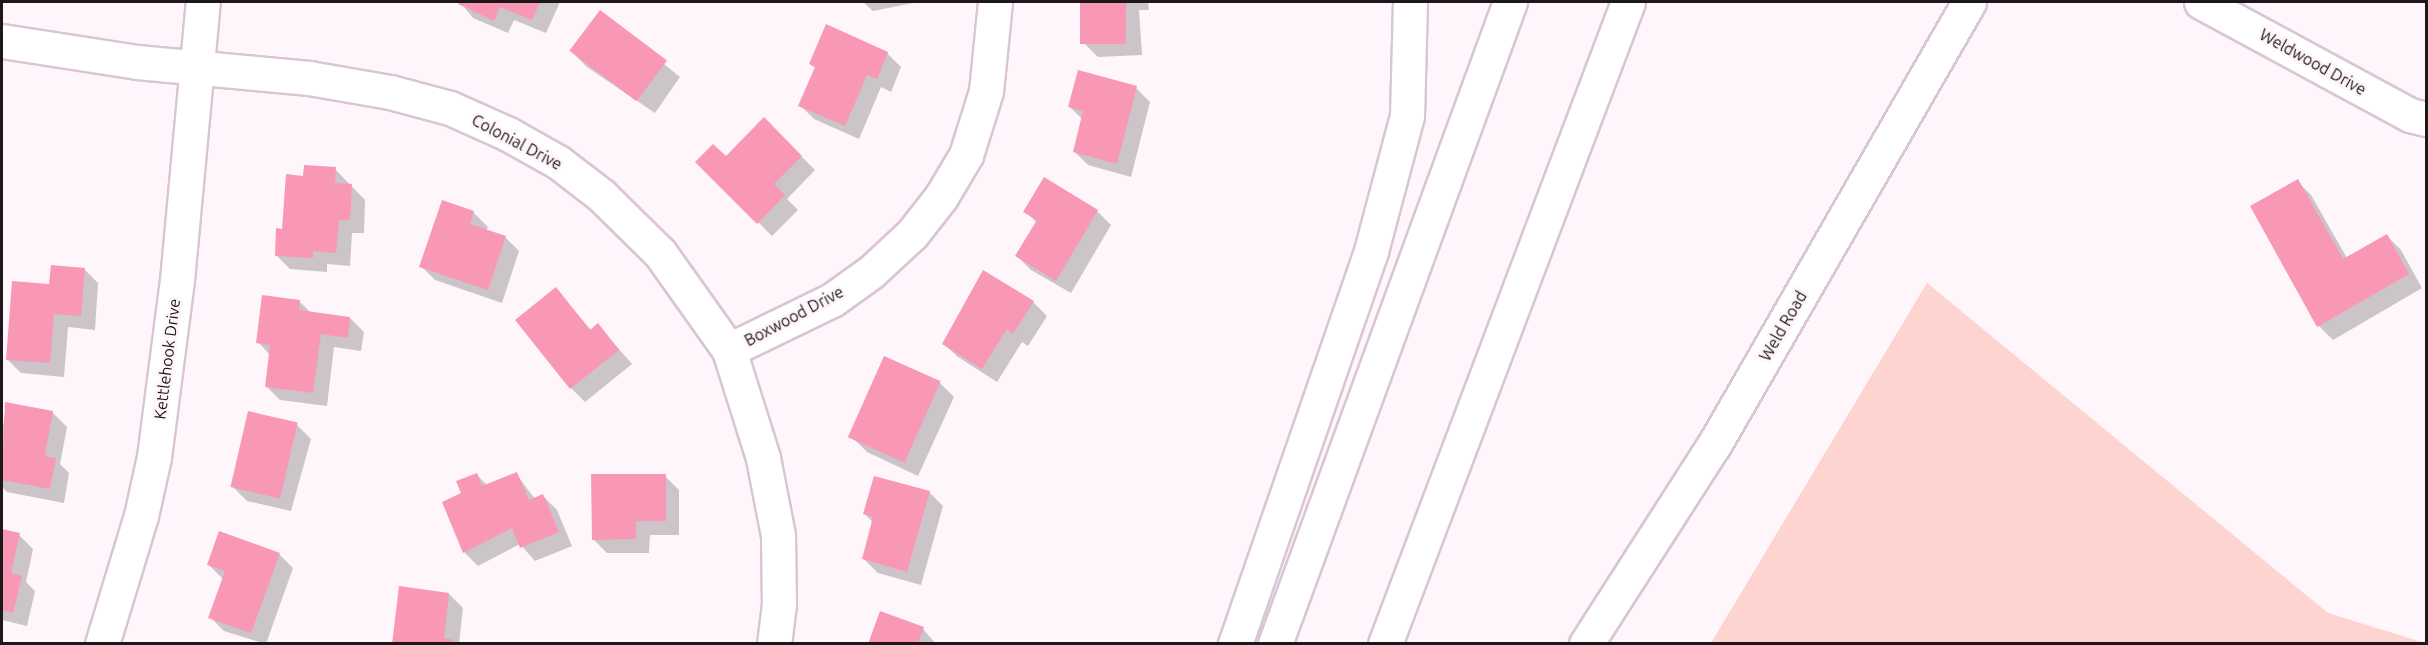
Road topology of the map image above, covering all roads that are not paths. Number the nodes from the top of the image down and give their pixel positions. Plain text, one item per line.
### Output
1 (203, 2) edge
2 (995, 2) edge
3 (1410, 2) edge
4 (1510, 2) edge
5 (1628, 2) edge
6 (1969, 2) edge
7 (2201, 2) edge
8 (2, 40) edge
9 (197, 68) junction
10 (2427, 119) edge
11 (729, 350) junction
12 (102, 644) edge
13 (774, 644) edge
14 (1235, 644) edge
15 (1275, 644) edge
16 (1384, 644) edge
17 (1586, 644) edge

1 - 9 main road
2 - 11 main road, Boxwood Drive
3 - 14 main road
4 - 15 main road
5 - 16 main road
6 - 17 main road, Weld Road
7 - 10 main road, Weldwood Drive
8 - 9 main road, Colonial Drive
9 - 11 main road, Colonial Drive
9 - 12 main road, Kettlehook Drive
11 - 13 main road, Colonial Drive

